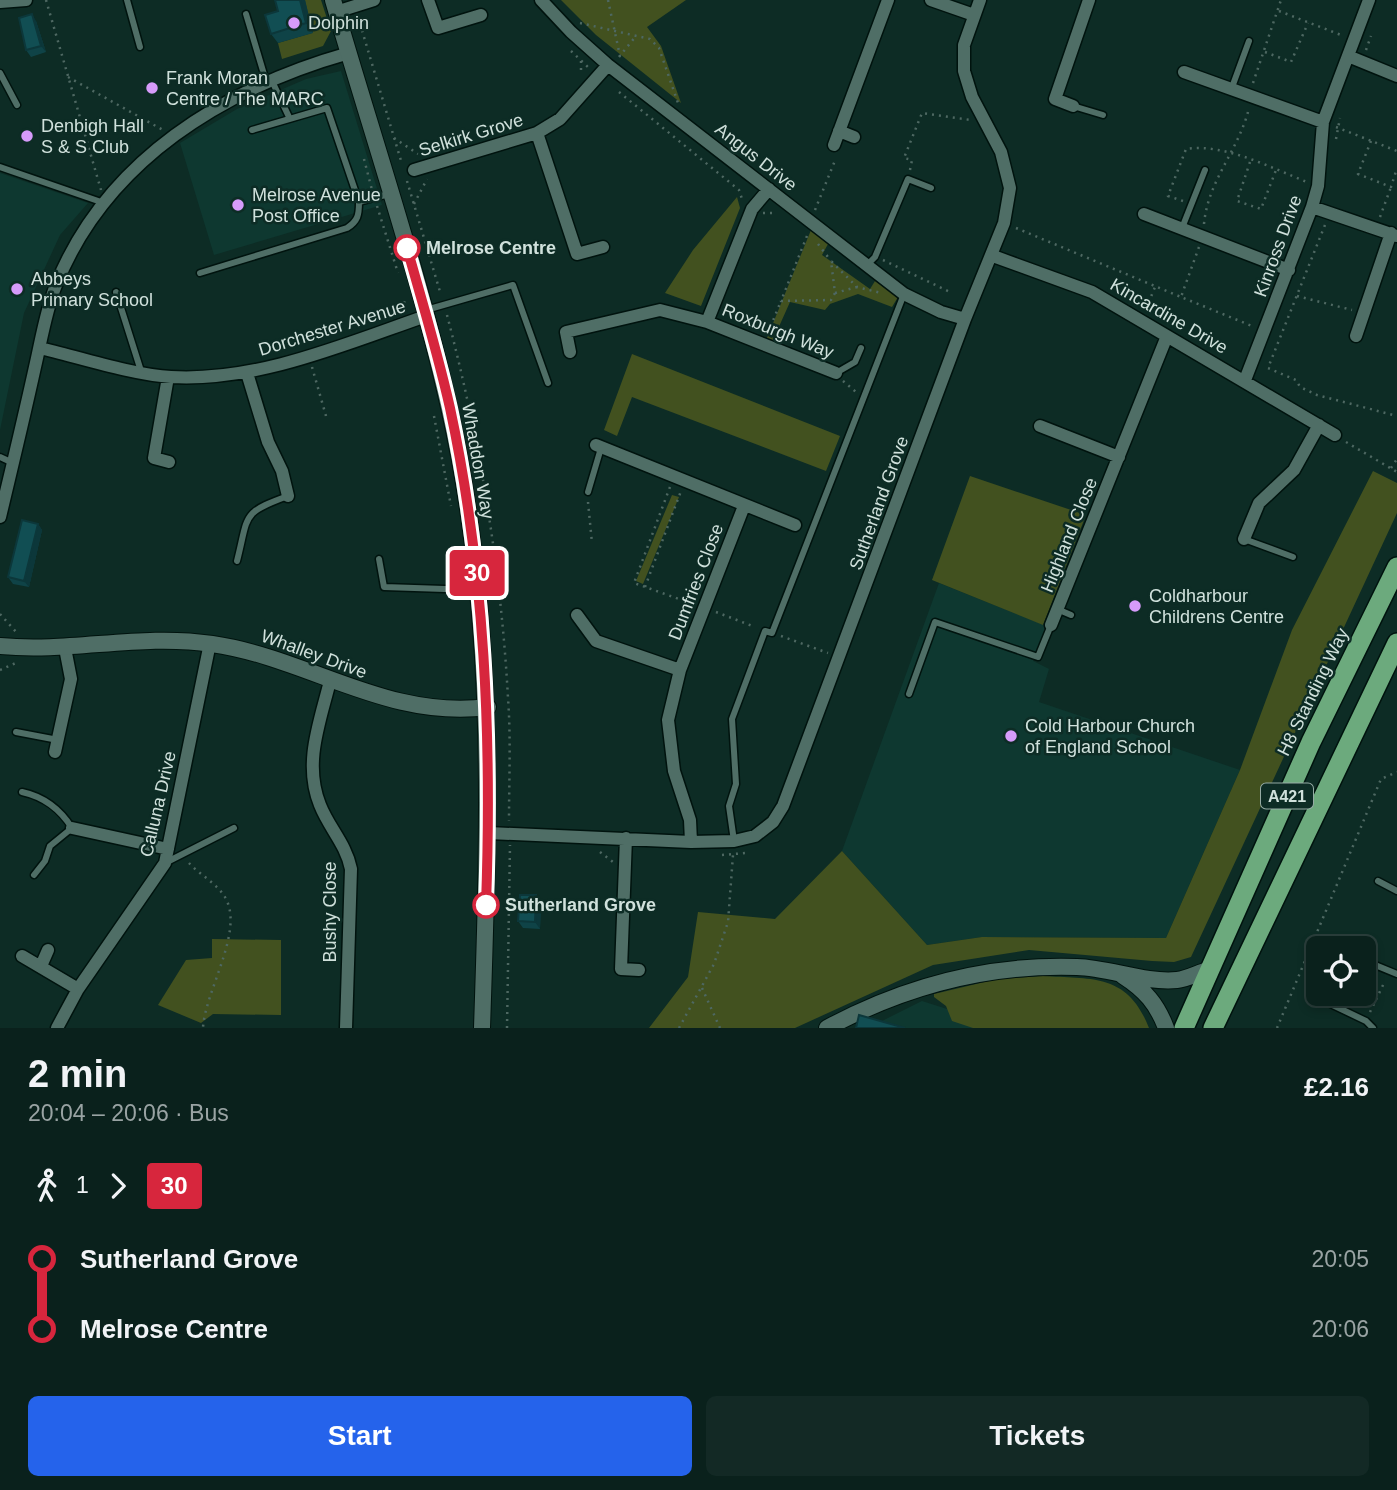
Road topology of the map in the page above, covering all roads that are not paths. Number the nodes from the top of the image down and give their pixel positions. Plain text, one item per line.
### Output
1 (26, 0) edge
2 (127, 0) edge
3 (374, 0) edge
4 (428, 0) edge
5 (541, 0) edge
6 (888, 0) edge
7 (931, 0) edge
8 (980, 0) edge
9 (1089, 0) edge
10 (1369, 0) edge
11 (0, 2) edge
12 (334, 6) edge
13 (246, 14) dead end
14 (481, 15) dead end
15 (974, 15) junction
16 (1249, 41) dead end
17 (140, 47) dead end
18 (349, 53) junction
19 (1348, 56) junction
20 (608, 65) junction
21 (1184, 72) dead end
22 (0, 73) edge
23 (1397, 76) edge
24 (269, 80) junction
25 (1231, 90) junction
26 (17, 105) dead end
27 (1073, 106) joint
28 (1103, 115) dead end
29 (289, 117) junction
30 (1324, 122) junction
31 (252, 130) dead end
32 (839, 131) junction
33 (537, 133) junction
34 (854, 137) dead end
35 (834, 145) road end
36 (0, 167) edge
37 (408, 167) road end
38 (1205, 170) dead end
39 (931, 188) dead end
40 (769, 189) junction
41 (391, 194) junction
42 (359, 202) junction
43 (104, 203) junction
44 (1312, 207) junction
45 (1144, 214) dead end
46 (1182, 228) junction
47 (1394, 234) edge
48 (603, 247) dead end
49 (993, 256) junction
50 (868, 264) junction
51 (1289, 270) junction
52 (200, 274) dead end
53 (117, 292) dead end
54 (904, 294) junction
55 (426, 313) junction
56 (965, 319) junction
57 (707, 322) junction
58 (1167, 335) junction
59 (1356, 336) dead end
60 (40, 348) junction
61 (861, 348) dead end
62 (570, 352) dead end
63 (141, 370) junction
64 (247, 373) junction
65 (836, 373) joint
66 (168, 377) junction
67 (1245, 380) junction
68 (548, 383) dead end
69 (1319, 425) junction
70 (1040, 426) dead end
71 (1335, 435) road end
72 (598, 447) joint
73 (0, 457) edge
74 (1119, 457) junction
75 (169, 462) dead end
76 (13, 463) junction
77 (588, 492) road end
78 (288, 496) joint
79 (744, 506) junction
80 (0, 517) edge
81 (795, 524) dead end
82 (1244, 538) joint
83 (1293, 557) dead end
84 (379, 559) dead end
85 (237, 561) dead end
86 (1397, 567) edge
87 (479, 589) junction
88 (1058, 609) junction
89 (577, 615) dead end
90 (1071, 615) dead end
91 (1051, 625) joint
92 (209, 643) junction
93 (1397, 643) edge
94 (0, 646) edge
95 (65, 648) junction
96 (680, 670) junction
97 (330, 681) junction
98 (909, 694) dead end
99 (488, 707) junction
100 (16, 732) dead end
101 (57, 746) joint
102 (22, 792) dead end
103 (72, 828) junction
104 (234, 828) dead end
105 (489, 832) junction
106 (626, 838) junction
107 (734, 841) junction
108 (691, 842) junction
109 (168, 849) junction
110 (165, 863) junction
111 (34, 875) dead end
112 (1378, 881) dead end
113 (1397, 891) edge
114 (48, 950) dead end
115 (22, 956) dead end
116 (41, 966) junction
117 (1376, 966) edge
118 (639, 970) dead end
119 (1208, 970) junction
120 (1118, 973) junction
121 (1393, 973) edge
122 (78, 989) junction
123 (1335, 1006) edge
124 (841, 1023) edge
125 (57, 1028) edge
126 (346, 1028) edge
127 (482, 1028) edge
128 (827, 1028) edge
129 (1166, 1028) edge
130 (1184, 1028) edge
131 (1213, 1028) edge
132 (1373, 1028) edge

1 - 11 street
2 - 17 lane
3 - 12 street
4 - 14 street
5 - 20 street, Angus Drive
6 - 32 street
7 - 15 street
8 - 15 street, Sutherland Grove
9 - 27 street
10 - 19 street, Kinross Drive
12 - 18 street, Whaddon Way
13 - 24 lane
15 - 49 street, Sutherland Grove
16 - 25 lane
18 - 24 street
18 - 41 street, Whaddon Way
19 - 23 street
19 - 30 street, Kinross Drive
20 - 33 street, Selkirk Grove
20 - 40 street, Angus Drive
21 - 25 street
22 - 26 lane
24 - 29 lane
24 - 43 street
25 - 30 street
27 - 28 lane
29 - 31 lane
29 - 42 lane
30 - 44 street, Kinross Drive
32 - 34 street
32 - 35 street
33 - 37 street, Selkirk Grove
33 - 48 street, Selkirk Grove
36 - 43 lane
38 - 46 lane
39 - 50 lane
40 - 50 street, Angus Drive
40 - 57 street, Roxburgh Way
41 - 42 lane
41 - 55 street, Whaddon Way
42 - 52 lane
43 - 60 street
44 - 47 street
44 - 51 street, Kinross Drive
45 - 46 street
46 - 51 street
47 - 59 street
49 - 56 street, Sutherland Grove
49 - 58 street, Kincardine Drive
50 - 54 street, Angus Drive
51 - 67 street, Kinross Drive
53 - 63 lane
54 - 56 street, Angus Drive
54 - 107 lane
55 - 64 street, Dorchester Avenue
55 - 68 lane
55 - 87 street, Whaddon Way
56 - 107 street, Sutherland Grove
57 - 62 street, Roxburgh Way
57 - 65 street, Roxburgh Way
58 - 67 street, Kincardine Drive
58 - 74 street, Highland Close
60 - 63 street, Dorchester Avenue
60 - 76 street
61 - 65 lane
63 - 66 street, Dorchester Avenue
64 - 66 street, Dorchester Avenue
64 - 78 street, Dorchester Avenue
66 - 75 street
67 - 69 street, Kincardine Drive
69 - 71 street, Kincardine Drive
69 - 82 street
70 - 74 street
72 - 77 lane
72 - 79 street
73 - 76 lane
74 - 88 street, Highland Close
76 - 80 street
78 - 85 lane
79 - 81 street
79 - 96 street, Dumfries Close
82 - 83 lane
84 - 87 lane
86 - 119 highway, H8 Standing Way / A421
87 - 99 street, Whaddon Way
88 - 90 lane
88 - 91 street, Highland Close
89 - 96 street
91 - 98 lane
92 - 95 street, Whalley Drive
92 - 97 street, Whalley Drive
92 - 109 street, Calluna Drive
93 - 131 highway, A421
94 - 95 street, Whalley Drive
95 - 101 street
96 - 108 street, Dumfries Close
97 - 99 street, Whalley Drive
97 - 126 street, Bushy Close
99 - 105 street, Whaddon Way
100 - 101 lane
102 - 103 lane
103 - 109 street
103 - 111 lane
104 - 110 lane
105 - 106 street, Sutherland Grove
105 - 127 street, Whaddon Way
106 - 108 street, Sutherland Grove
106 - 118 street
107 - 108 street, Sutherland Grove
109 - 110 street, Calluna Drive
110 - 122 street, Calluna Drive
112 - 113 lane
114 - 116 street
115 - 116 street
116 - 122 street
117 - 121 lane
119 - 120 street
119 - 130 highway, H8 Standing Way / A421
120 - 124 street
120 - 129 street
122 - 125 street, Calluna Drive
123 - 132 lane
124 - 128 street

